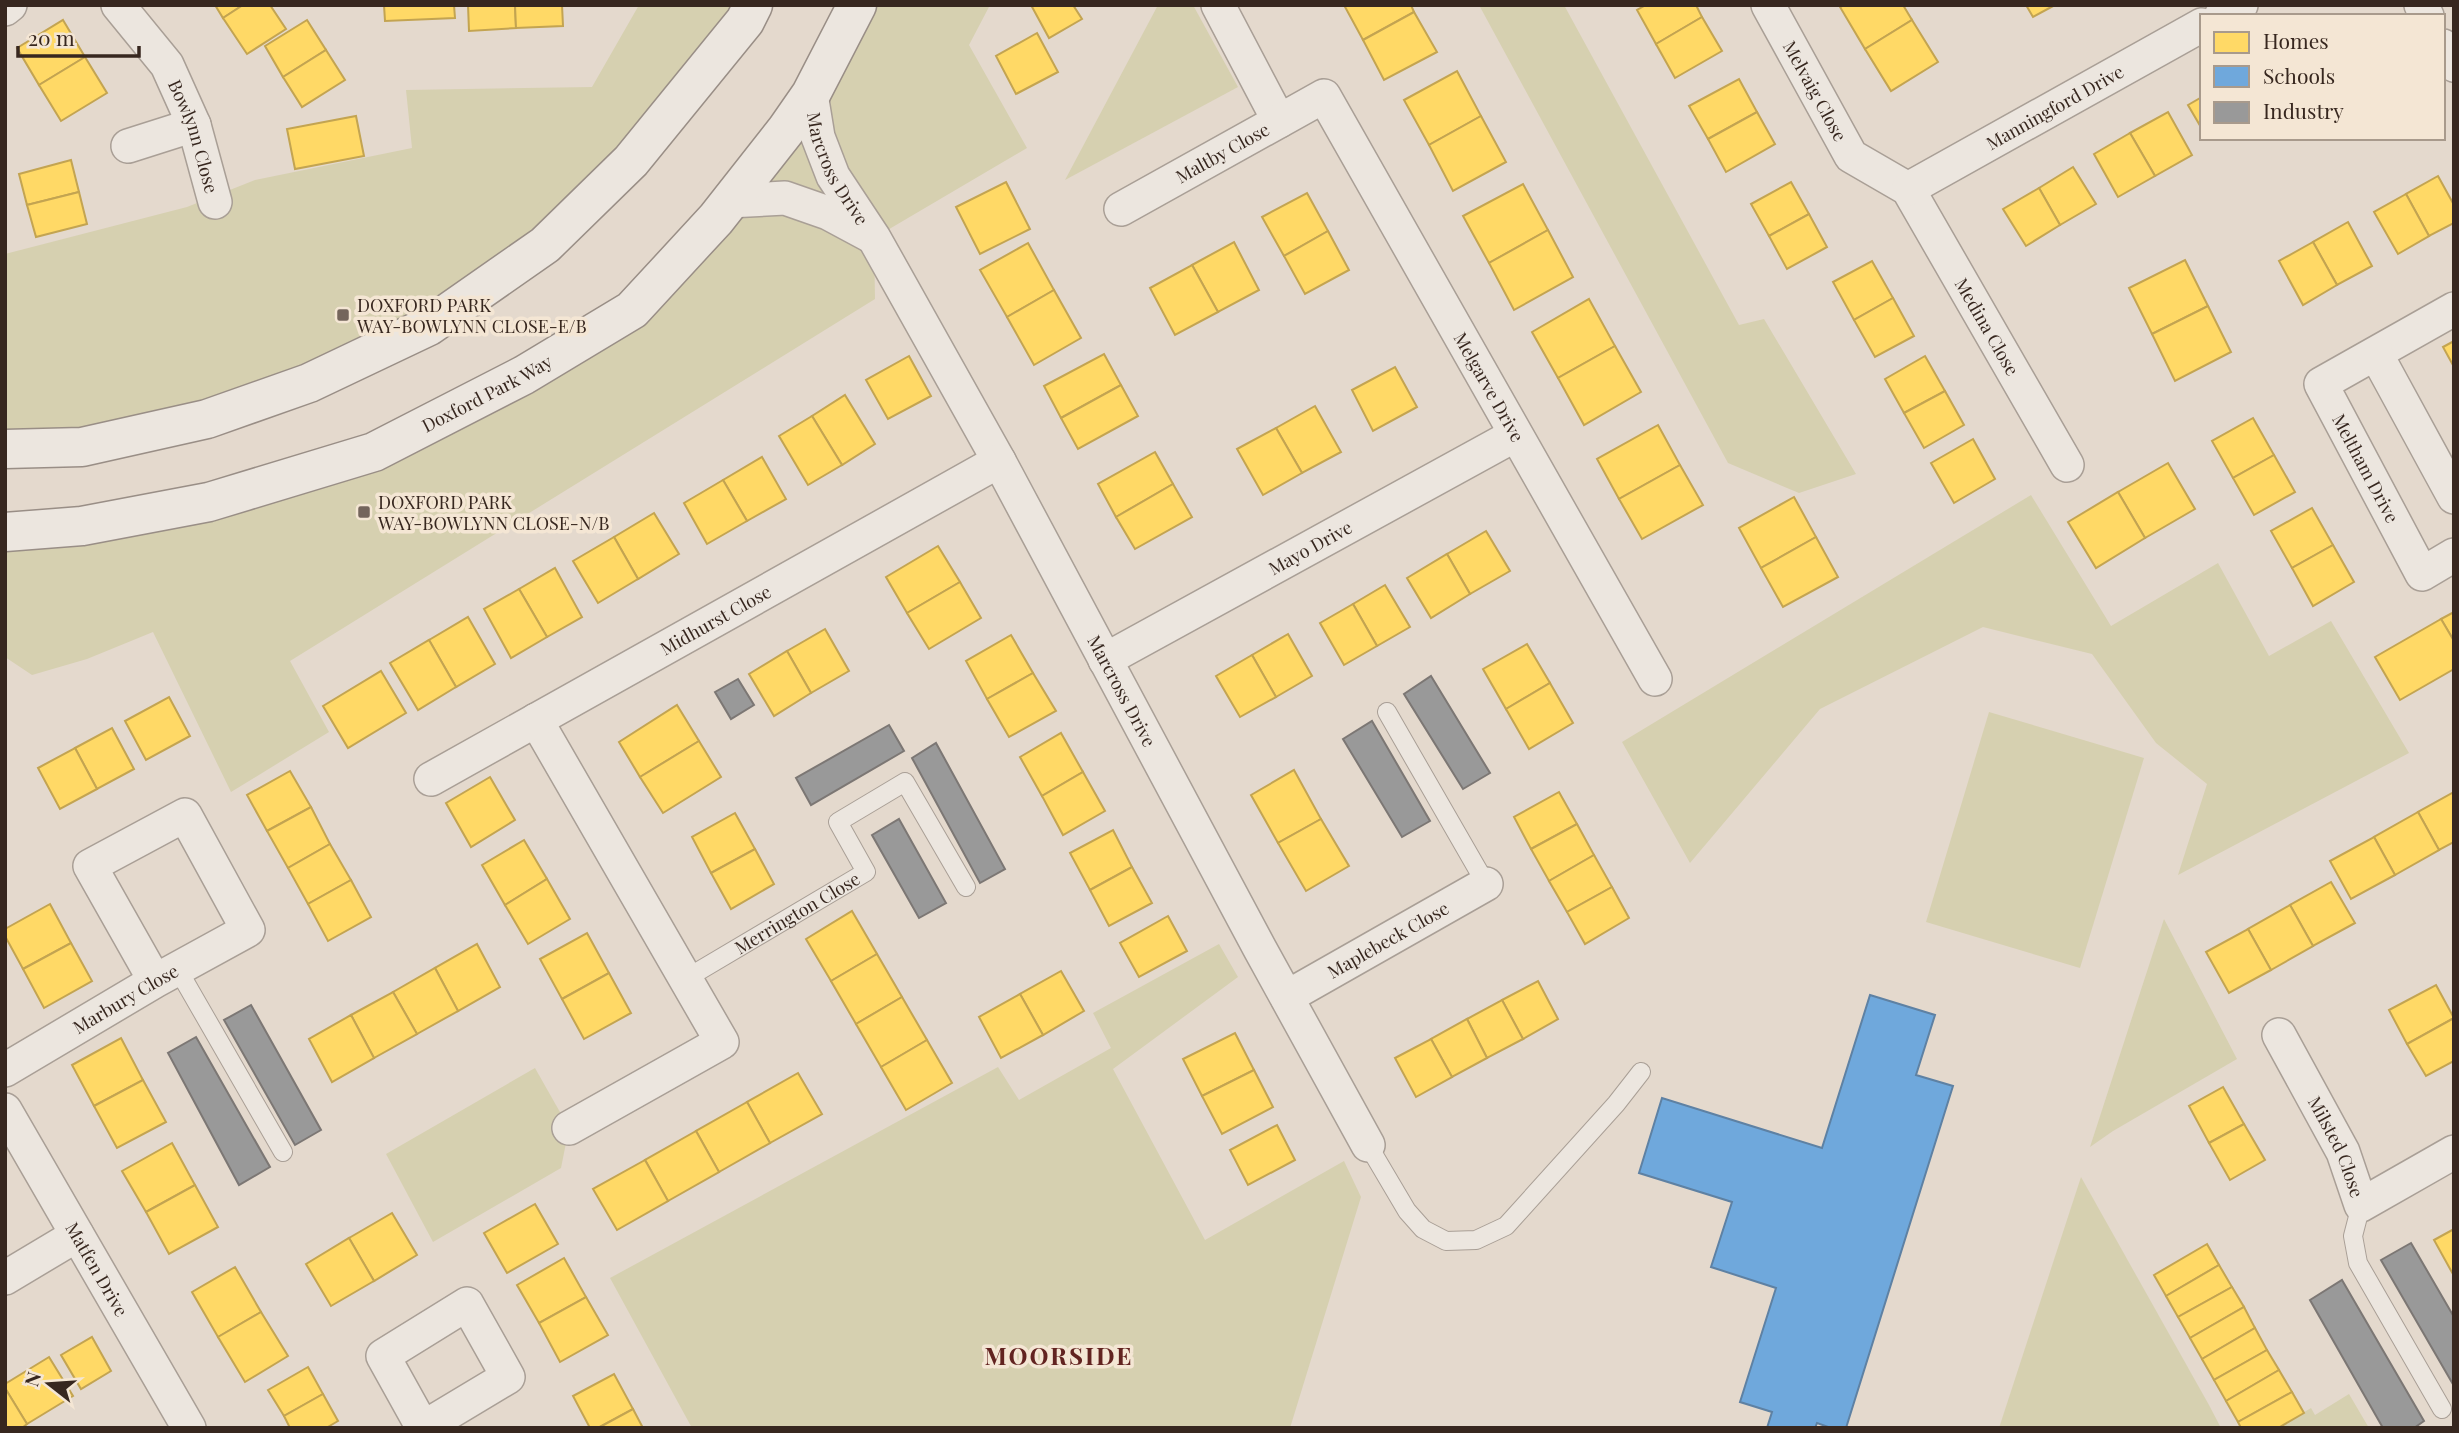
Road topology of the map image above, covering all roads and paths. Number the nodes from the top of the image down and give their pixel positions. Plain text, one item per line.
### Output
1 (10, 5) edge
2 (118, 5) edge
3 (753, 5) edge
4 (857, 5) edge
5 (1218, 5) edge
6 (1768, 5) edge
7 (2190, 5) edge
8 (2241, 5) edge
9 (5, 9) edge
10 (2225, 14) edge
11 (2200, 24) edge
12 (2200, 27) edge
13 (2445, 49) edge
14 (2454, 65) edge
15 (811, 94) junction
16 (1324, 96) joint
17 (1279, 121) junction
18 (194, 125) junction
19 (128, 146) dead end
20 (1908, 189) junction
21 (729, 201) junction
22 (215, 202) dead end
23 (1121, 209) dead end
24 (874, 238) junction
25 (2454, 309) edge
26 (2376, 354) junction
27 (1515, 435) junction
28 (5, 449) edge
29 (999, 461) junction
30 (2067, 465) dead end
31 (2454, 497) edge
32 (5, 532) edge
33 (2454, 555) edge
34 (1105, 660) junction
35 (1655, 679) dead end
36 (1387, 712) dead end
37 (536, 719) junction
38 (431, 779) dead end
39 (1486, 884) joint
40 (966, 887) dead end
41 (166, 974) junction
42 (687, 978) junction
43 (1287, 997) junction
44 (2279, 1035) dead end
45 (5, 1070) edge
46 (1642, 1072) dead end
47 (5, 1110) edge
48 (569, 1128) dead end
49 (1368, 1145) joint
50 (283, 1152) dead end
51 (2454, 1152) edge
52 (2361, 1205) junction
53 (77, 1235) junction
54 (5, 1278) edge
55 (2442, 1409) dead end
56 (189, 1428) edge

1 - 9 street
2 - 18 street, Bowlynn Close
3 - 28 main road
4 - 15 main road, Doxford Park Way
5 - 17 street
6 - 20 street, Melvaig Close
7 - 11 street
8 - 10 street
12 - 20 street, Manningford Drive
13 - 14 street
15 - 21 main road, Doxford Park Way
15 - 24 street, Marcross Drive
16 - 17 street, Maltby Close
16 - 27 street, Melgarve Drive
17 - 23 street, Maltby Close
18 - 19 street
18 - 22 street, Bowlynn Close
20 - 30 street, Medina Close
21 - 24 street, Marcross Drive
21 - 32 main road, Doxford Park Way
24 - 29 street, Marcross Drive
25 - 26 street, Meltham Drive
26 - 31 street
26 - 33 street, Meltham Drive
27 - 34 street, Mayo Drive
27 - 35 street, Melgarve Drive
29 - 34 street, Marcross Drive
29 - 37 street, Midhurst Close
34 - 43 street, Marcross Drive
36 - 39 lane
37 - 38 street, Midhurst Close
37 - 42 street
39 - 43 street, Maplebeck Close
40 - 42 lane, Merrington Close
41 - 41 street, Marbury Close
41 - 45 street, Marbury Close
41 - 50 lane
42 - 48 street
43 - 49 street, Marcross Drive
44 - 52 street, Milsted Close
46 - 49 lane
47 - 53 street, Matfen Drive
51 - 52 street, Milsted Close
52 - 55 lane
53 - 54 street
53 - 56 street, Matfen Drive

